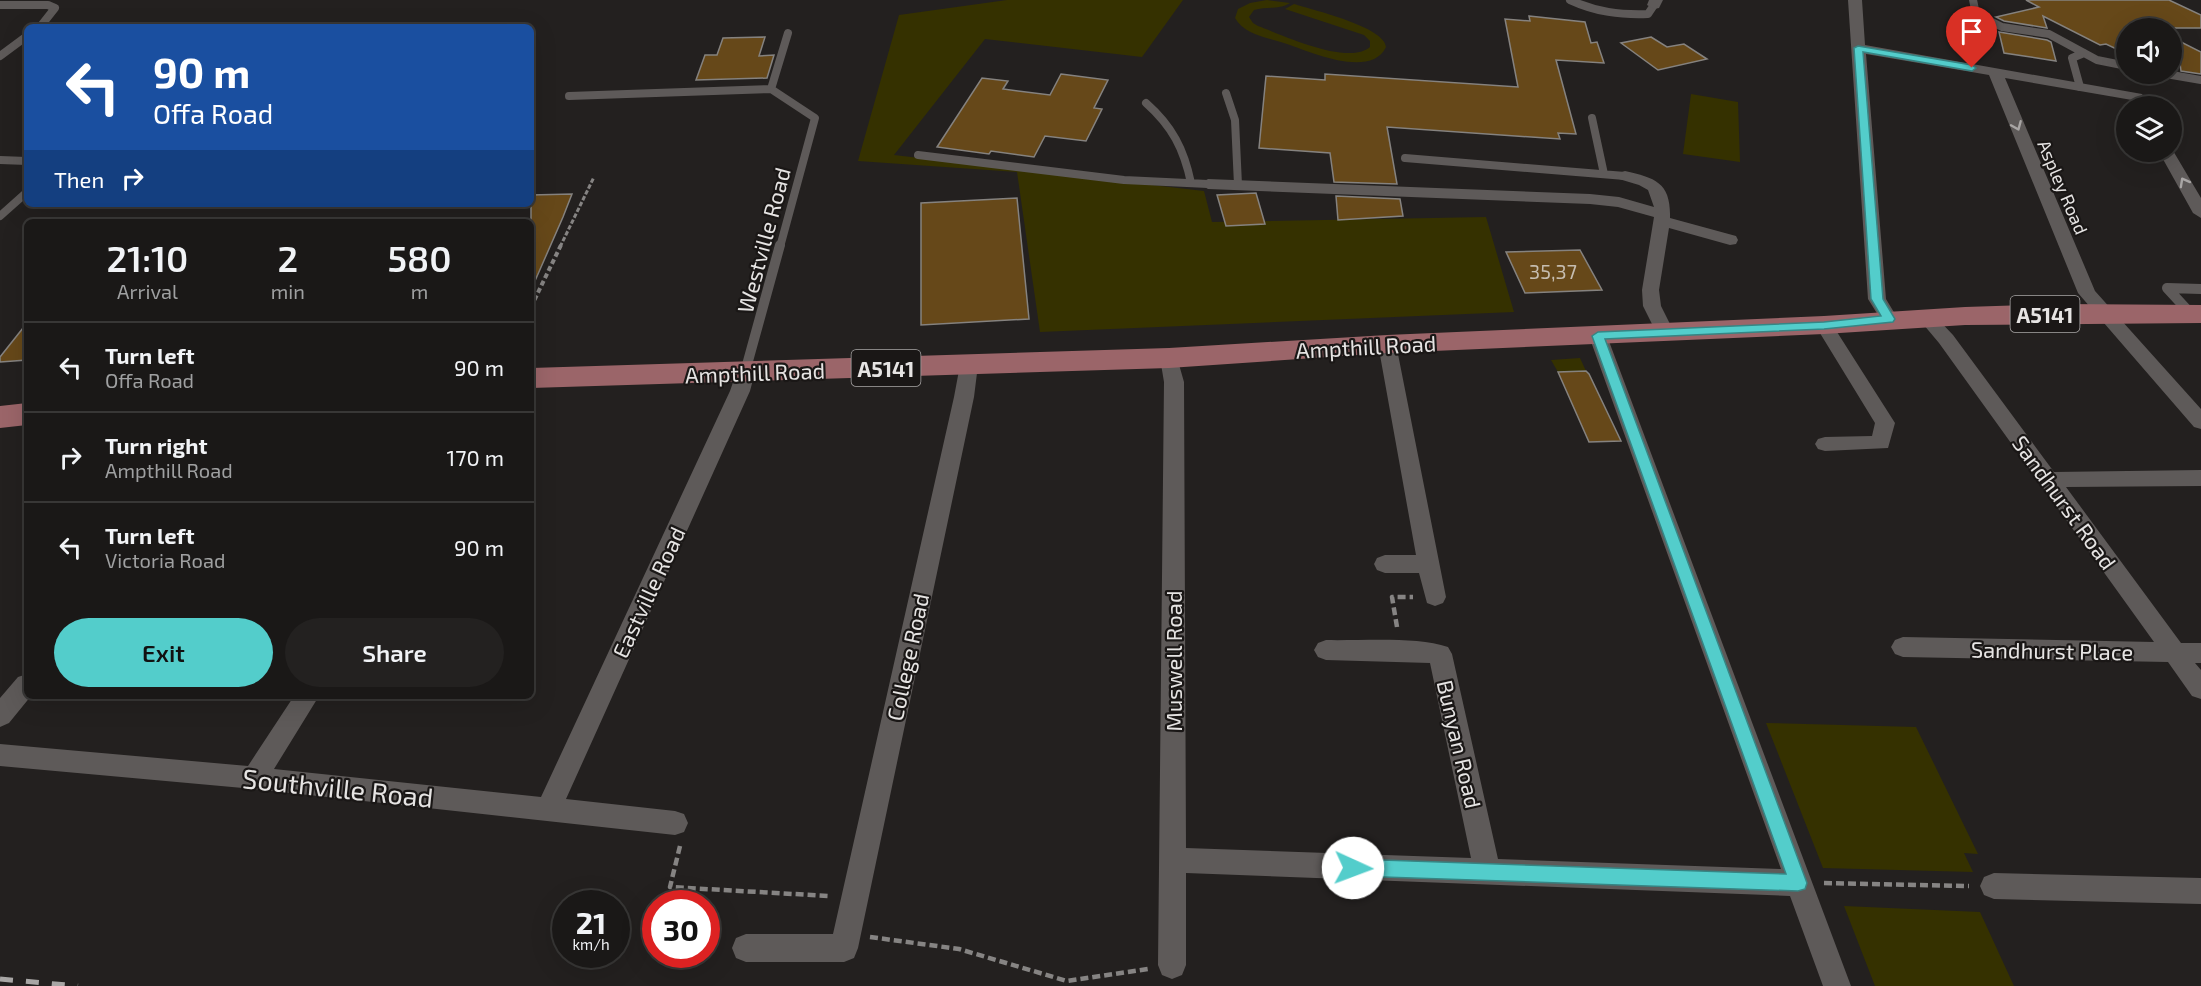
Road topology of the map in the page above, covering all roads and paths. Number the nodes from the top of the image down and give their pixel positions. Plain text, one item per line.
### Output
1 (1570, 0) edge
2 (1855, 0) edge
3 (1973, 0) edge
4 (1655, 3) edge
5 (0, 5) edge
6 (42, 24) edge
7 (788, 33) dead end
8 (24, 38) edge
9 (1858, 48) junction
10 (2084, 53) junction
11 (0, 56) edge
12 (2116, 64) edge
13 (1995, 72) junction
14 (2182, 77) edge
15 (2201, 80) edge
16 (2079, 87) junction
17 (771, 89) junction
18 (1226, 93) dead end
19 (569, 96) dead end
20 (2116, 96) edge
21 (1146, 103) dead end
22 (1592, 118) dead end
23 (918, 155) dead end
24 (1405, 158) dead end
25 (0, 160) edge
26 (24, 161) edge
27 (2173, 162) edge
28 (1604, 174) junction
29 (1624, 176) joint
30 (594, 177) dead end
31 (1191, 183) junction
32 (1208, 184) joint
33 (1238, 185) junction
34 (24, 195) edge
35 (2201, 213) edge
36 (0, 216) edge
37 (1662, 218) junction
38 (1730, 240) dead end
39 (534, 301) edge
40 (2198, 306) edge
41 (2103, 313) junction
42 (1927, 318) junction
43 (1889, 319) junction
44 (1824, 325) junction
45 (1665, 332) junction
46 (1598, 336) junction
47 (1386, 344) junction
48 (1169, 358) junction
49 (969, 365) junction
50 (745, 372) junction
51 (534, 378) edge
52 (24, 414) edge
53 (0, 417) edge
54 (2201, 422) edge
55 (1825, 444) dead end
56 (2201, 478) edge
57 (2049, 480) junction
58 (1385, 564) dead end
59 (1428, 564) junction
60 (1435, 597) joint
61 (1903, 647) dead end
62 (1326, 651) dead end
63 (1401, 651) junction
64 (2174, 652) junction
65 (2201, 653) edge
66 (24, 688) edge
67 (2201, 689) edge
68 (305, 699) edge
69 (0, 716) edge
70 (0, 755) edge
71 (254, 778) junction
72 (548, 810) junction
73 (675, 823) joint
74 (1173, 860) junction
75 (1488, 873) junction
76 (1798, 883) junction
77 (1994, 886) joint
78 (2201, 891) edge
79 (855, 897) junction
80 (846, 941) junction
81 (746, 948) dead end
82 (1172, 965) joint
83 (1837, 986) edge

1 - 4 lane
2 - 9 street
3 - 10 lane
5 - 6 lane
7 - 17 lane
8 - 11 lane
9 - 13 street
9 - 43 street
10 - 12 lane
10 - 16 lane
13 - 16 street
13 -> 41 street, Aspley Road
14 - 15 lane
16 - 20 street
17 - 19 lane
17 - 50 lane, Westville Road
18 - 33 lane
21 - 31 lane
22 - 28 lane
23 - 31 lane
24 - 28 lane
25 - 26 lane
35 -> 27 street
28 - 29 lane
29 - 37 street
30 - 39 path
31 - 32 lane
32 - 33 street
33 - 37 street
34 - 36 lane
37 - 38 street
37 - 45 street
40 - 41 main road, Ampthill Road / A5141
41 - 42 main road, Ampthill Road / A5141
41 - 54 street, Aspley Road
42 - 43 main road, Ampthill Road / A5141
42 - 57 street, Sandhurst Road
43 - 44 main road, Ampthill Road / A5141
44 - 45 main road, Ampthill Road / A5141
44 - 55 street
45 - 46 main road, Ampthill Road / A5141
46 - 47 main road, Ampthill Road / A5141
46 - 76 street
47 - 48 main road, Ampthill Road / A5141
47 - 59 street
48 - 49 main road, Ampthill Road / A5141
48 - 74 street, Muswell Road
49 - 50 main road, Ampthill Road / A5141
49 - 79 street, College Road
50 - 51 main road, Ampthill Road / A5141
50 - 72 street, Eastville Road
52 - 53 main road
56 - 57 street
57 - 64 street, Sandhurst Road
58 - 59 street
59 - 60 street
60 - 63 path
61 - 64 street, Sandhurst Place
62 - 63 street, Bunyan Road
63 - 75 street, Bunyan Road
64 - 65 street, Sandhurst Place
64 - 67 street, Sandhurst Road
66 - 69 street
68 - 71 street
70 - 71 street, Southville Road
71 - 72 street, Southville Road
72 - 73 street, Southville Road
73 - 79 path
74 - 75 street
74 - 82 street, Muswell Road
75 - 76 street
76 - 77 path
76 - 83 street
77 - 78 street
79 - 80 street, College Road
80 - 81 street
80 - 82 path

